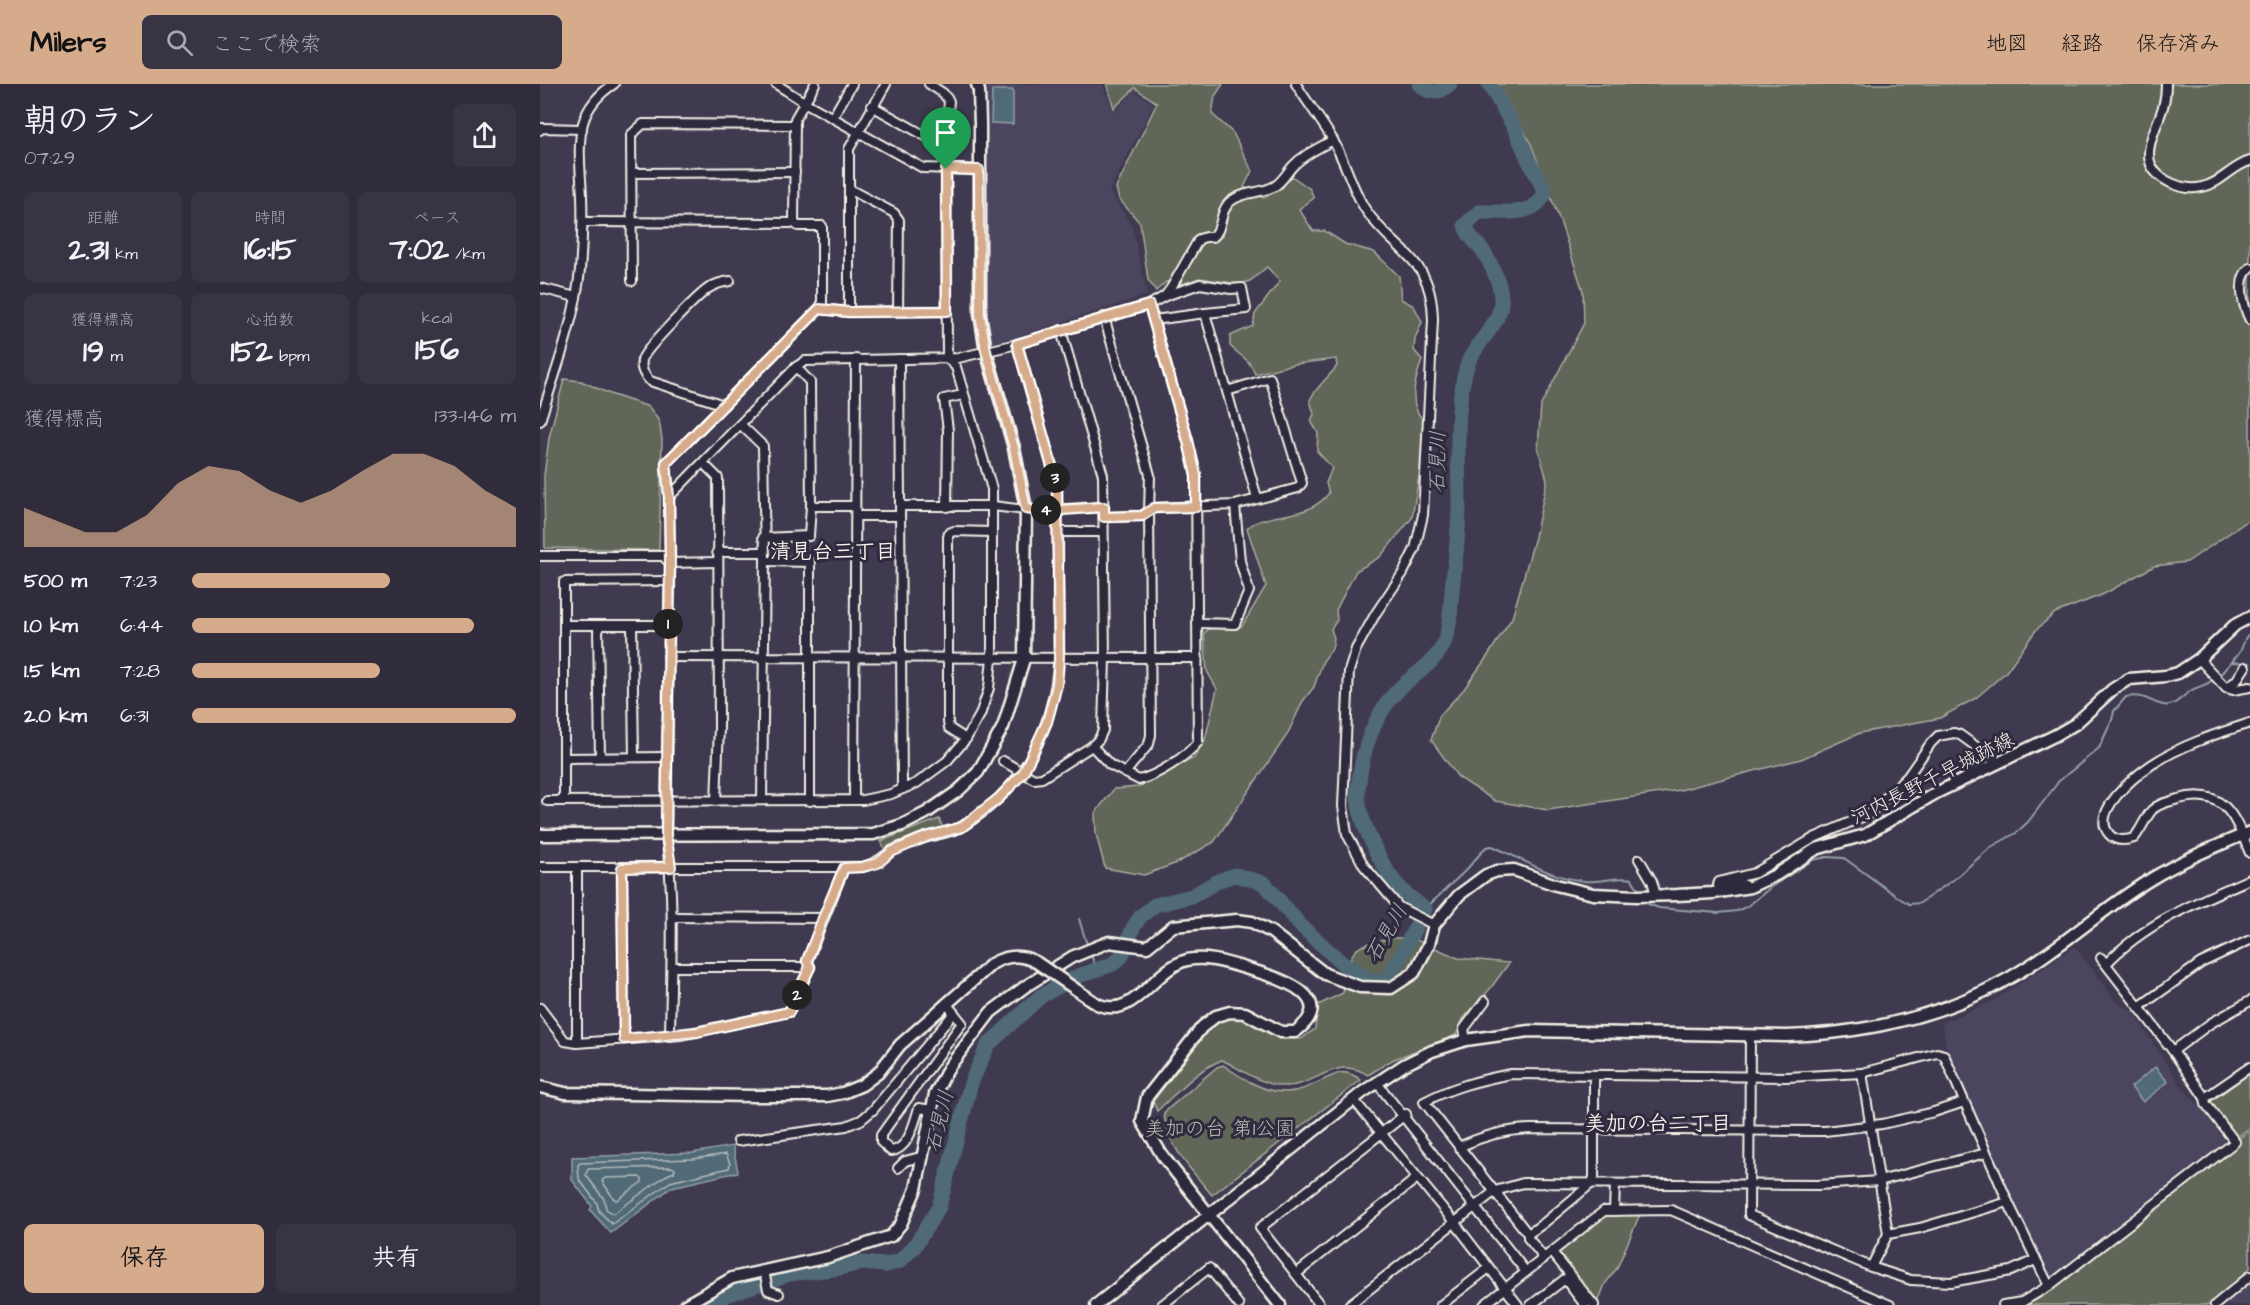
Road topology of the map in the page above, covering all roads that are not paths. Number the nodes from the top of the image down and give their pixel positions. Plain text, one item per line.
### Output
1 (614, 84) edge
2 (776, 84) edge
3 (814, 84) edge
4 (852, 84) edge
5 (886, 84) edge
6 (929, 84) edge
7 (977, 84) edge
8 (1296, 84) edge
9 (2166, 84) edge
10 (804, 102) junction
11 (872, 106) junction
12 (833, 117) junction
13 (794, 124) junction
14 (582, 129) junction
15 (540, 130) edge
16 (858, 132) junction
17 (946, 137) junction
18 (1333, 140) junction
19 (2250, 160) edge
20 (946, 169) junction
21 (979, 170) junction
22 (795, 172) junction
23 (632, 173) junction
24 (849, 189) junction
25 (633, 221) junction
26 (583, 222) junction
27 (794, 223) junction
28 (2250, 268) edge
29 (632, 281) dead end
30 (730, 281) dead end
31 (540, 288) edge
32 (1165, 296) junction
33 (576, 297) junction
34 (1149, 305) junction
35 (819, 309) junction
36 (898, 311) junction
37 (947, 311) junction
38 (849, 312) junction
39 (1205, 314) junction
40 (1104, 317) junction
41 (1154, 320) junction
42 (2250, 320) edge
43 (1061, 330) junction
44 (1017, 344) junction
45 (986, 351) junction
46 (947, 358) junction
47 (856, 359) junction
48 (899, 359) junction
49 (796, 367) junction
50 (1227, 390) junction
51 (963, 395) junction
52 (724, 405) junction
53 (540, 421) edge
54 (741, 425) junction
55 (703, 463) junction
56 (669, 497) junction
57 (1257, 498) junction
58 (1235, 505) junction
59 (810, 506) junction
60 (855, 506) junction
61 (901, 506) junction
62 (993, 506) junction
63 (947, 507) junction
64 (1104, 507) junction
65 (1196, 507) junction
66 (1026, 509) junction
67 (1058, 509) junction
68 (1149, 512) junction
69 (856, 516) junction
70 (900, 516) junction
71 (1104, 517) junction
72 (992, 532) junction
73 (1059, 532) junction
74 (1103, 532) junction
75 (763, 538) junction
76 (717, 552) junction
77 (540, 555) edge
78 (764, 556) junction
79 (717, 562) junction
80 (670, 563) junction
81 (669, 581) junction
82 (2250, 617) edge
83 (1197, 623) junction
84 (632, 625) junction
85 (668, 625) junction
86 (564, 626) junction
87 (598, 626) junction
88 (669, 657) junction
89 (901, 657) junction
90 (718, 658) junction
91 (810, 658) junction
92 (855, 658) junction
93 (949, 658) junction
94 (992, 658) junction
95 (1024, 658) junction
96 (1059, 658) junction
97 (1104, 658) junction
98 (1151, 658) junction
99 (1198, 658) junction
100 (763, 659) junction
101 (2201, 661) junction
102 (2245, 667) dead end
103 (2223, 685) junction
104 (2250, 687) edge
105 (2250, 723) edge
106 (966, 739) junction
107 (1092, 746) junction
108 (667, 756) junction
109 (600, 757) junction
110 (634, 757) junction
111 (564, 758) junction
112 (1003, 761) dead end
113 (1999, 763) junction
114 (1023, 773) junction
115 (1125, 773) junction
116 (902, 789) junction
117 (666, 800) junction
118 (762, 800) junction
119 (854, 800) junction
120 (547, 801) dead end
121 (564, 801) junction
122 (716, 801) junction
123 (810, 801) junction
124 (2246, 833) edge
125 (666, 834) junction
126 (540, 835) edge
127 (2250, 853) edge
128 (1639, 859) dead end
129 (540, 867) edge
130 (671, 867) junction
131 (577, 868) junction
132 (622, 868) junction
133 (844, 868) junction
134 (2250, 879) edge
135 (1750, 887) junction
136 (1647, 896) junction
137 (672, 917) junction
138 (823, 918) junction
139 (1434, 925) junction
140 (2250, 940) edge
141 (672, 967) junction
142 (810, 967) junction
143 (1485, 1000) dead end
144 (2250, 1001) edge
145 (946, 1003) junction
146 (2139, 1007) junction
147 (540, 1008) edge
148 (954, 1013) junction
149 (544, 1019) edge
150 (670, 1036) junction
151 (1750, 1036) junction
152 (624, 1039) junction
153 (1466, 1040) junction
154 (577, 1043) junction
155 (2172, 1051) junction
156 (2250, 1067) edge
157 (1862, 1073) junction
158 (1594, 1075) junction
159 (1750, 1076) junction
160 (540, 1088) edge
161 (1381, 1088) dead end
162 (2205, 1098) junction
163 (1354, 1100) junction
164 (1964, 1102) junction
165 (932, 1110) junction
166 (1404, 1115) junction
167 (1870, 1126) junction
168 (1594, 1128) junction
169 (1749, 1132) junction
170 (1382, 1133) junction
171 (738, 1141) dead end
172 (1459, 1147) junction
173 (1986, 1153) junction
174 (924, 1156) junction
175 (898, 1168) dead end
176 (1417, 1178) junction
177 (1879, 1181) junction
178 (1592, 1184) junction
179 (1615, 1184) junction
180 (1748, 1186) junction
181 (1495, 1191) junction
182 (2008, 1202) junction
183 (1474, 1206) junction
184 (1614, 1211) junction
185 (1208, 1214) junction
186 (1454, 1222) junction
187 (1528, 1234) junction
188 (1888, 1234) junction
189 (1552, 1252) junction
190 (1544, 1258) junction
191 (2036, 1260) junction
192 (1871, 1267) junction
193 (1489, 1268) junction
194 (765, 1272) junction
195 (1526, 1272) junction
196 (1296, 1274) junction
197 (2250, 1276) edge
198 (2049, 1286) junction
199 (1505, 1289) junction
200 (779, 1294) dead end
201 (685, 1305) edge
202 (1096, 1305) edge
203 (1162, 1305) edge
204 (1239, 1305) edge
205 (1280, 1305) edge
206 (1320, 1305) edge
207 (1349, 1305) edge
208 (1441, 1305) edge
209 (1484, 1305) edge
210 (1518, 1305) edge
211 (1531, 1305) edge
212 (1585, 1305) edge
213 (1594, 1305) edge
214 (1890, 1305) edge
215 (2002, 1305) edge
216 (2215, 1305) edge

1 - 14 street
2 - 10 street
3 - 10 street
4 - 12 street
5 - 11 street
6 - 17 street
7 - 21 street
8 - 18 street
9 - 19 street
10 - 12 street
10 - 13 street
11 - 16 street
11 - 17 street
12 - 16 street
13 - 22 street
13 - 23 street
14 - 15 street
14 - 26 street
16 - 20 street
16 - 24 street
17 - 20 street
18 - 32 street
18 - 139 street
20 - 21 street
20 - 37 street
21 - 45 street
22 - 23 street
22 - 27 street
23 - 25 street
24 - 36 street
24 - 38 street
25 - 26 street
25 - 27 street
25 - 29 street
26 - 33 street
27 - 35 street
28 - 42 street
30 - 52 street
31 - 33 street
32 - 34 street
32 - 39 street
33 - 53 street
34 - 40 street
34 - 41 street
35 - 38 street
35 - 52 street
36 - 37 street
36 - 38 street
37 - 46 street
39 - 41 street
39 - 50 street
40 - 43 street
40 - 68 street
41 - 65 street
43 - 44 street
43 - 64 street
44 - 45 street
44 - 67 street
45 - 46 street
45 - 66 street
46 - 48 street
46 - 51 street
47 - 48 street
47 - 49 street
47 - 60 street
48 - 61 street
49 - 54 street
49 - 59 street
50 - 57 street
50 - 57 street
51 - 62 street
51 - 63 street
52 - 56 street
54 - 55 street
54 - 75 street
55 - 56 street
55 - 76 street
56 - 80 street
57 - 58 street
58 - 65 street
58 - 83 street
59 - 60 street
59 - 75 street
60 - 69 street
61 - 63 street
61 - 70 street
62 - 63 street
62 - 66 street
62 - 72 street
64 - 67 street
64 - 71 street
65 - 68 street
65 - 83 street
66 - 67 street
66 - 95 street
67 - 73 street
68 - 71 street
68 - 98 street
69 - 70 street
69 - 92 street
70 - 89 street
71 - 74 street
72 - 93 street
72 - 94 street
73 - 74 street
73 - 96 street
74 - 97 street
75 - 78 street
76 - 78 street
76 - 79 street
77 - 80 street
78 - 91 street
78 - 100 street
79 - 80 street
79 - 90 street
80 - 81 street
81 - 85 street
81 - 86 street
82 - 101 street, 河内長野千早城跡線
83 - 99 street
84 - 85 street
84 - 87 street
84 - 110 street
85 - 88 street
86 - 87 street
86 - 111 street
87 - 109 street
88 - 90 street
88 - 108 street
89 - 92 street
89 - 93 street
89 - 116 street
90 - 100 street
90 - 122 street
91 - 92 street
91 - 100 street
91 - 123 street
92 - 119 street
93 - 94 street
93 - 106 street
94 - 95 street
94 - 106 street
95 - 96 street
95 - 125 street
96 - 97 street
96 - 114 street
97 - 98 street
97 - 107 street
98 - 99 street
98 - 115 street
99 - 115 street
100 - 118 street
101 - 103 street
101 - 113 street, 河内長野千早城跡線
102 - 103 street
103 - 104 street
105 - 124 street
106 - 116 street
107 - 114 street
107 - 115 street
108 - 110 street
108 - 117 street
109 - 110 street
109 - 111 street
111 - 121 street
112 - 114 street
113 - 135 street, 河内長野千早城跡線
113 - 135 street
114 - 133 street
116 - 119 street
117 - 121 street
117 - 122 street
117 - 125 street
118 - 122 street
118 - 123 street
119 - 123 street
120 - 121 street
124 - 127 street
124 - 151 street
125 - 126 street
125 - 130 street
128 - 136 street
129 - 131 street
130 - 132 street
130 - 133 street
130 - 137 street
131 - 132 street
131 - 154 street
132 - 152 street
133 - 138 street
134 - 146 street
135 - 136 street, 河内長野千早城跡線
136 - 139 street, 河内長野千早城跡線
137 - 138 street
137 - 141 street
138 - 142 street
139 - 165 street, 河内長野千早城跡線
140 - 146 street
141 - 142 street
141 - 150 street
142 - 150 street
143 - 153 street
144 - 155 street
145 - 148 street
145 - 160 street
145 - 185 street, bridge
146 - 155 street
147 - 149 street
148 - 165 street
148 - 171 street
149 - 154 street
150 - 152 street
151 - 153 street
151 - 159 street
152 - 154 street
153 - 163 street
155 - 162 street
156 - 162 street
157 - 159 street
157 - 164 street
157 - 167 street
158 - 159 street
158 - 168 street
158 - 172 street
159 - 169 street
161 - 166 street
162 - 198 street
163 - 170 street
163 - 185 street
164 - 167 street
164 - 173 street
165 - 174 street, 河内長野千早城跡線
166 - 170 street
166 - 183 street
167 - 169 street
167 - 177 street
168 - 169 street
168 - 172 street
168 - 178 street
169 - 180 street
170 - 176 street
170 - 196 street
172 - 181 street
173 - 177 street
173 - 182 street
174 - 175 street
174 - 194 street, 河内長野千早城跡線
176 - 186 street
176 - 196 street
177 - 180 street
177 - 188 street
178 - 179 street
178 - 181 street
178 - 187 street
179 - 180 street
179 - 184 street
180 - 192 street
181 - 183 street
181 - 187 street
182 - 188 street
182 - 191 street
183 - 186 street
183 - 195 street
184 - 189 street
184 - 214 street
185 - 202 street
185 - 205 street
186 - 193 street
186 - 207 street
187 - 190 street
188 - 192 street
189 - 190 street
189 - 213 street
190 - 195 street
191 - 192 street
191 - 198 street
193 - 199 street
193 - 208 street
194 - 200 street
194 - 201 street, 河内長野千早城跡線
195 - 199 street
196 - 206 street
197 - 216 street
198 - 215 street
199 - 209 street
199 - 210 street
203 - 204 street
211 - 212 street

